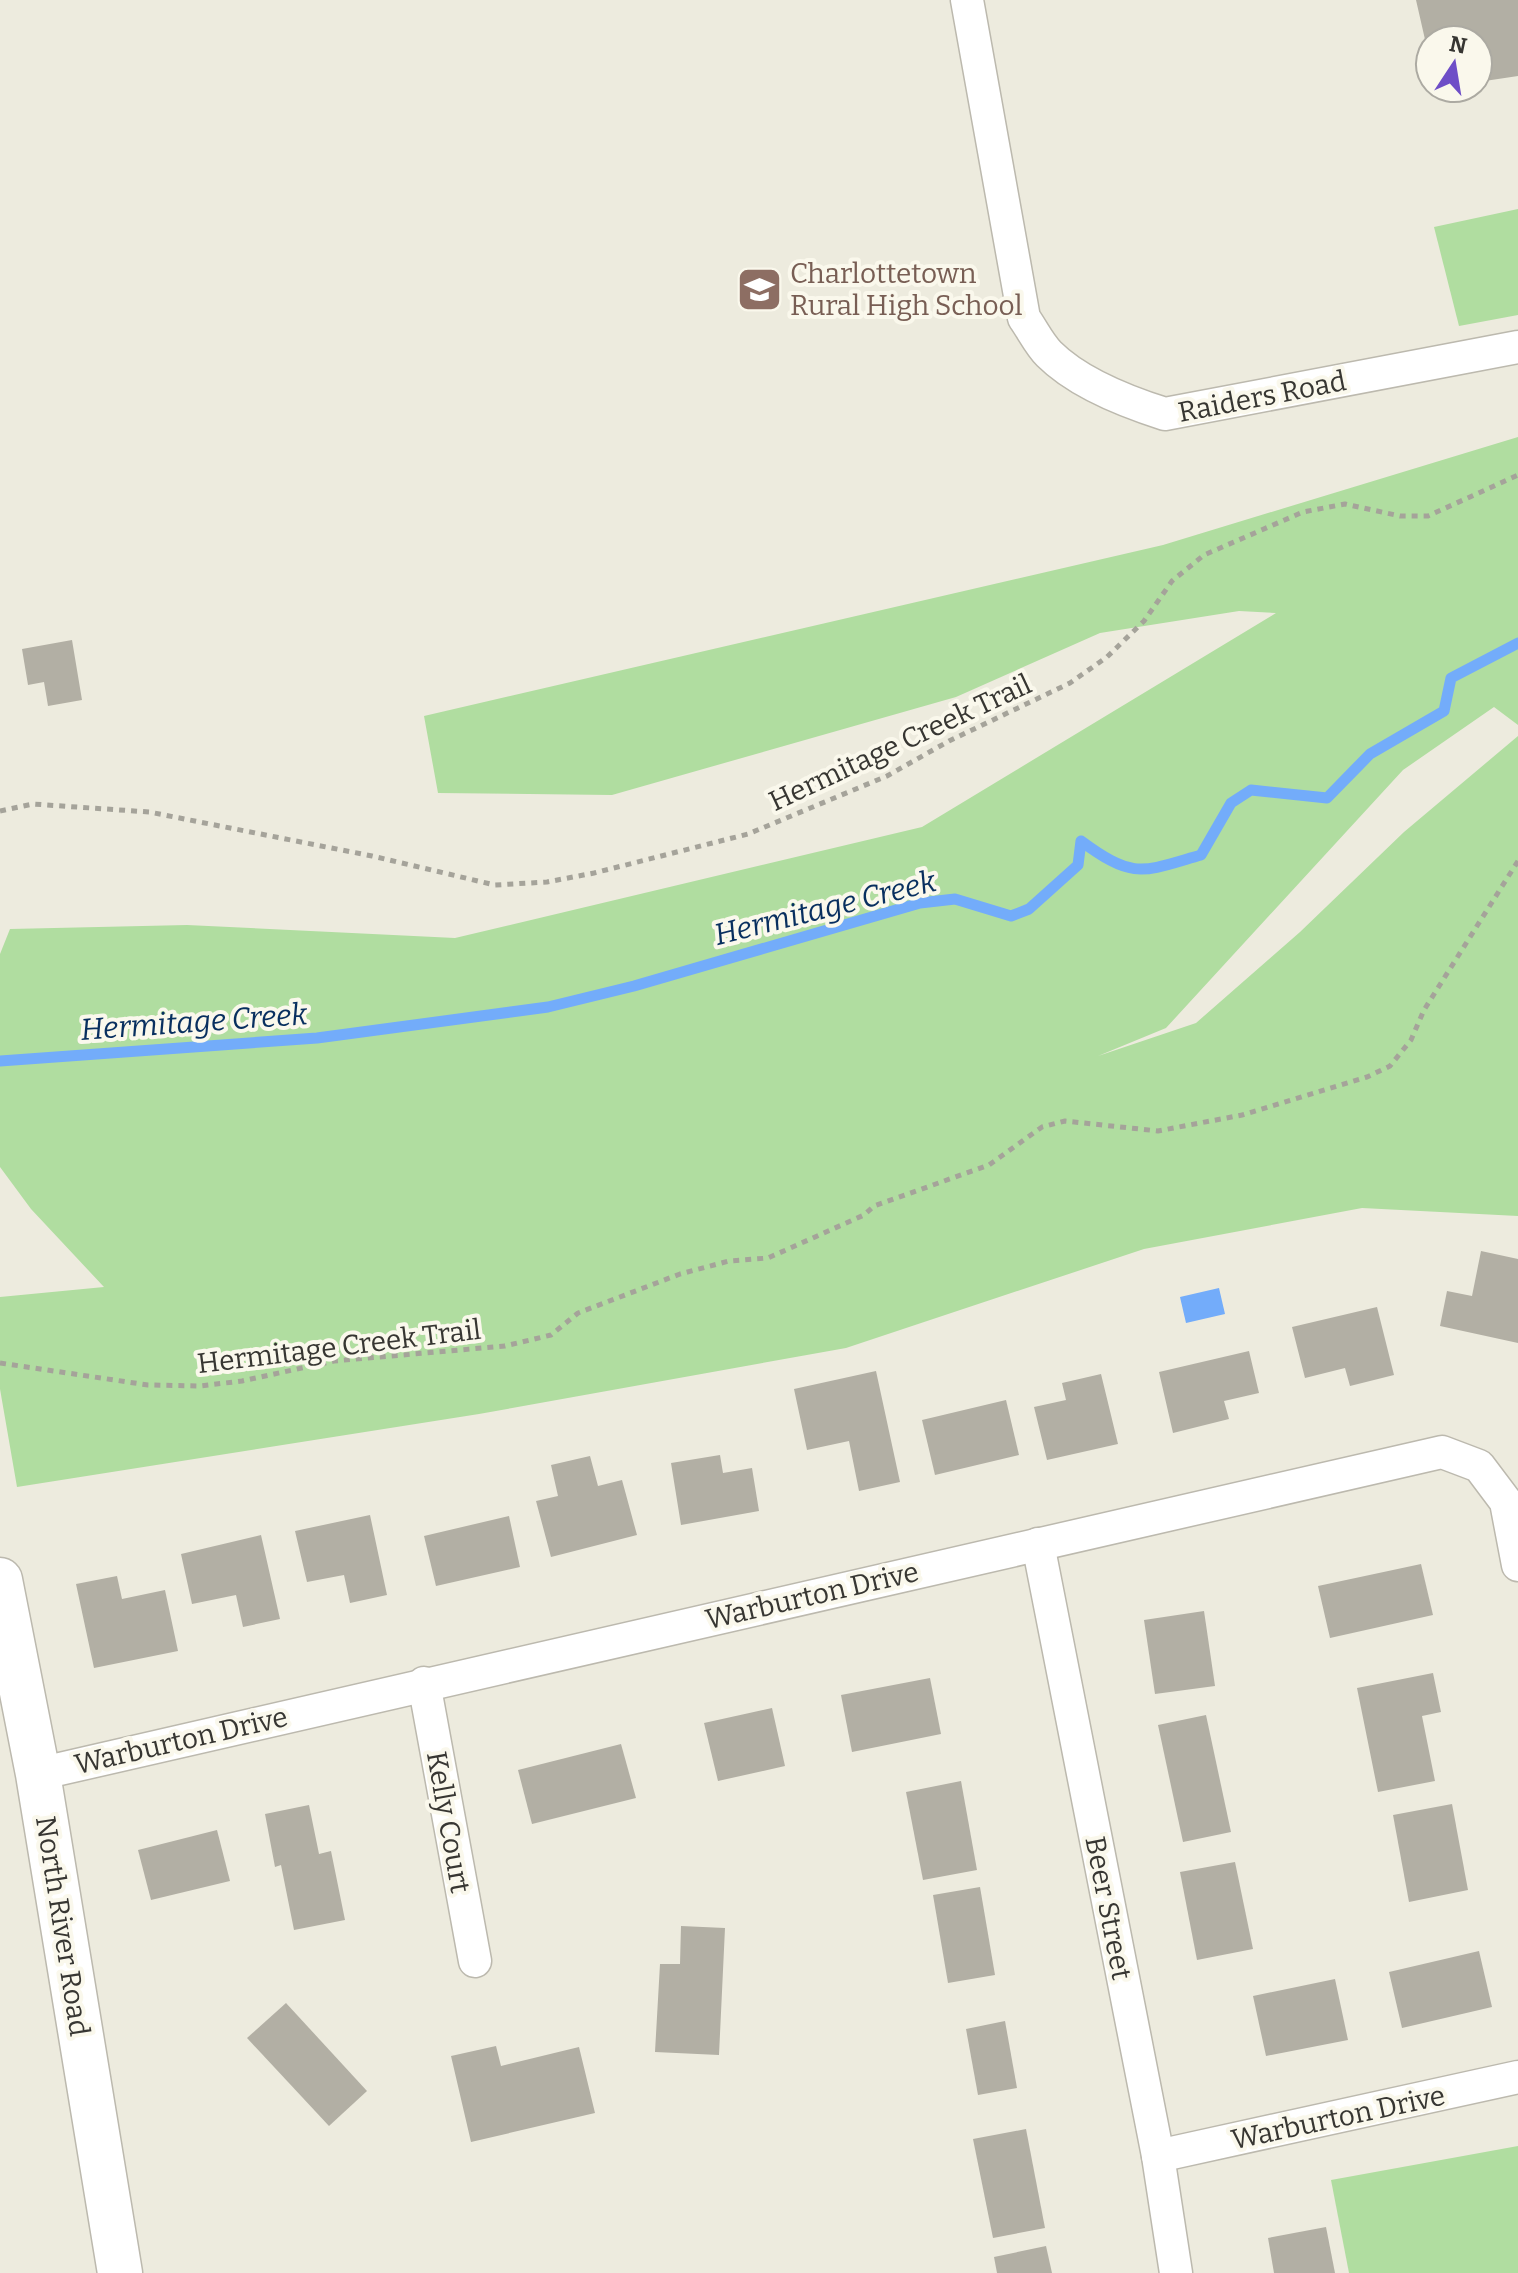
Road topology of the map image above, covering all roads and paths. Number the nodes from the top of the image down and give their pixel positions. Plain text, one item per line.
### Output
1 (967, 0) edge
2 (1518, 347) edge
3 (1518, 475) edge
4 (0, 811) edge
5 (1518, 861) edge
6 (0, 1363) edge
7 (1038, 1544) junction
8 (1518, 1565) edge
9 (0, 1584) edge
10 (424, 1683) junction
11 (38, 1774) junction
12 (475, 1961) dead end
13 (1518, 2077) edge
14 (1158, 2156) junction
15 (120, 2273) edge
16 (1176, 2273) edge

1 - 2 street, Raiders Road
3 - 4 path, Hermitage Creek Trail
5 - 6 path, Hermitage Creek Trail
7 - 8 street, Warburton Drive
7 - 10 street, Warburton Drive
7 - 14 street, Beer Street
9 - 11 main road, North River Road
10 - 11 street, Warburton Drive
10 - 12 street, Kelly Court
11 - 15 main road, North River Road
13 - 14 street, Warburton Drive
14 - 16 street, Beer Street

